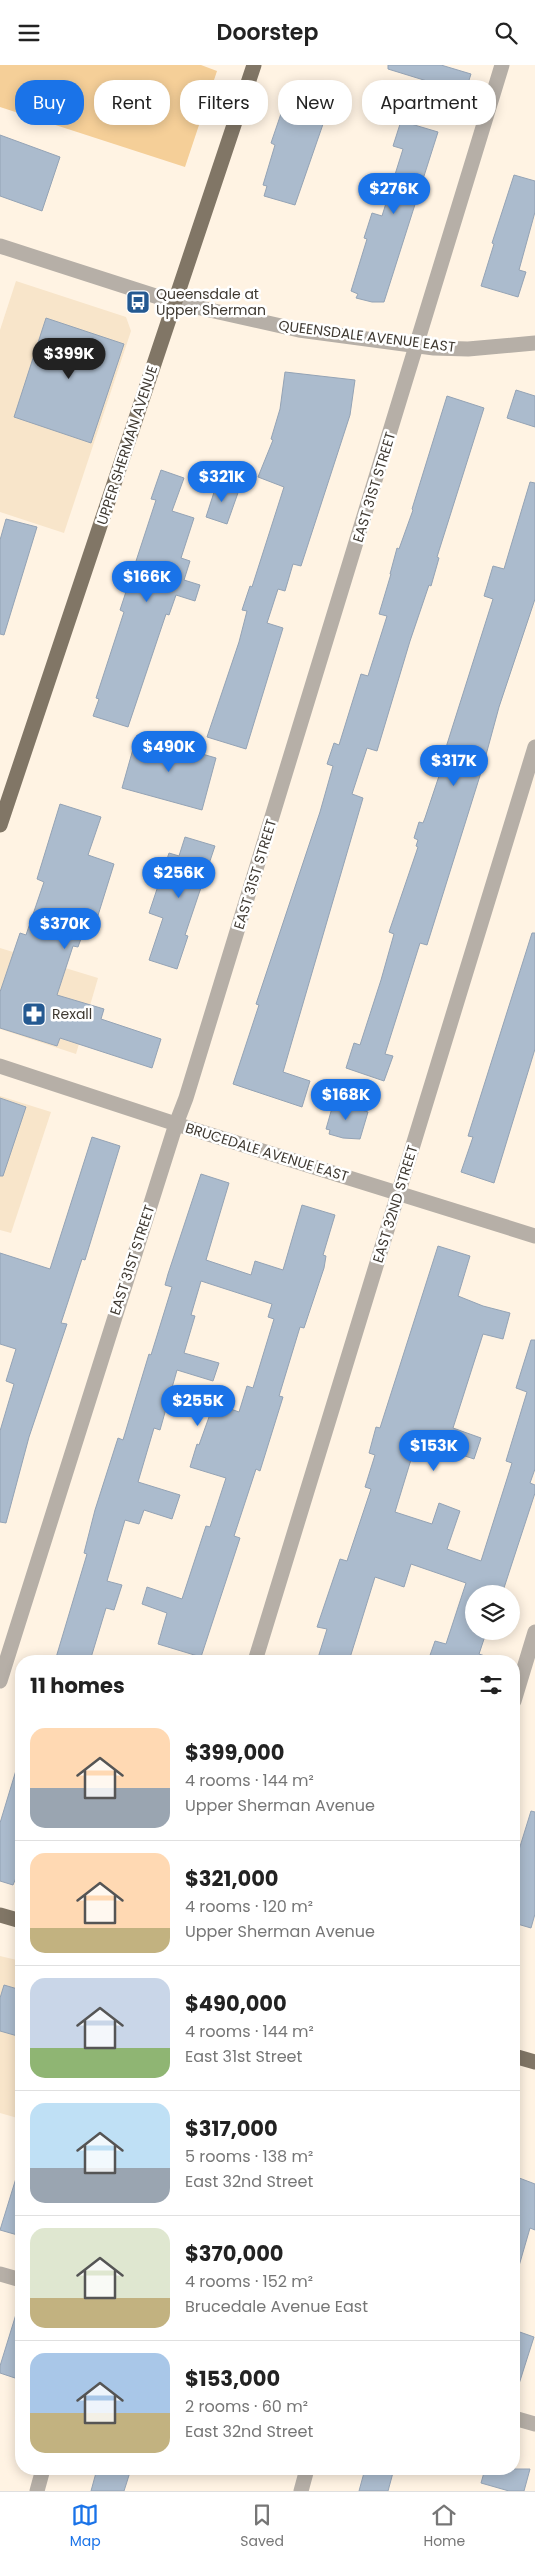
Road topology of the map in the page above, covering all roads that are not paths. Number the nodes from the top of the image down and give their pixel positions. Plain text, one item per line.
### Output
1 (254, 65) edge
2 (502, 65) edge
3 (0, 246) edge
4 (174, 302) junction
5 (535, 343) edge
6 (415, 345) junction
7 (535, 747) edge
8 (0, 825) edge
9 (0, 1066) edge
10 (176, 1124) junction
11 (399, 1193) junction
12 (535, 1236) edge
13 (535, 1632) edge
14 (257, 1655) edge
15 (0, 1681) edge
16 (520, 1681) edge
17 (0, 1915) edge
18 (15, 1919) edge
19 (520, 2058) edge
20 (535, 2062) edge
21 (0, 2274) edge
22 (15, 2278) edge
23 (520, 2420) edge
24 (535, 2424) edge
25 (42, 2475) edge
26 (305, 2475) edge
27 (36, 2491) edge
28 (300, 2491) edge

1 - 4 main road, UPPER SHERMAN AVENUE
2 - 6 street, EAST 31ST STREET
3 - 4 street, QUEENSDALE AVENUE EAST
4 - 6 street, QUEENSDALE AVENUE EAST
4 - 8 main road, UPPER SHERMAN AVENUE
5 - 6 street, QUEENSDALE AVENUE EAST
6 - 10 street, EAST 31ST STREET
7 - 11 street, EAST 32ND STREET
9 - 10 street, BRUCEDALE AVENUE EAST
10 - 11 street, BRUCEDALE AVENUE EAST
10 - 15 street, EAST 31ST STREET
11 - 12 street, BRUCEDALE AVENUE EAST
11 - 14 street, EAST 32ND STREET
13 - 16 street
17 - 18 main road
19 - 20 main road
21 - 22 street
23 - 24 street
25 - 27 street
26 - 28 street

